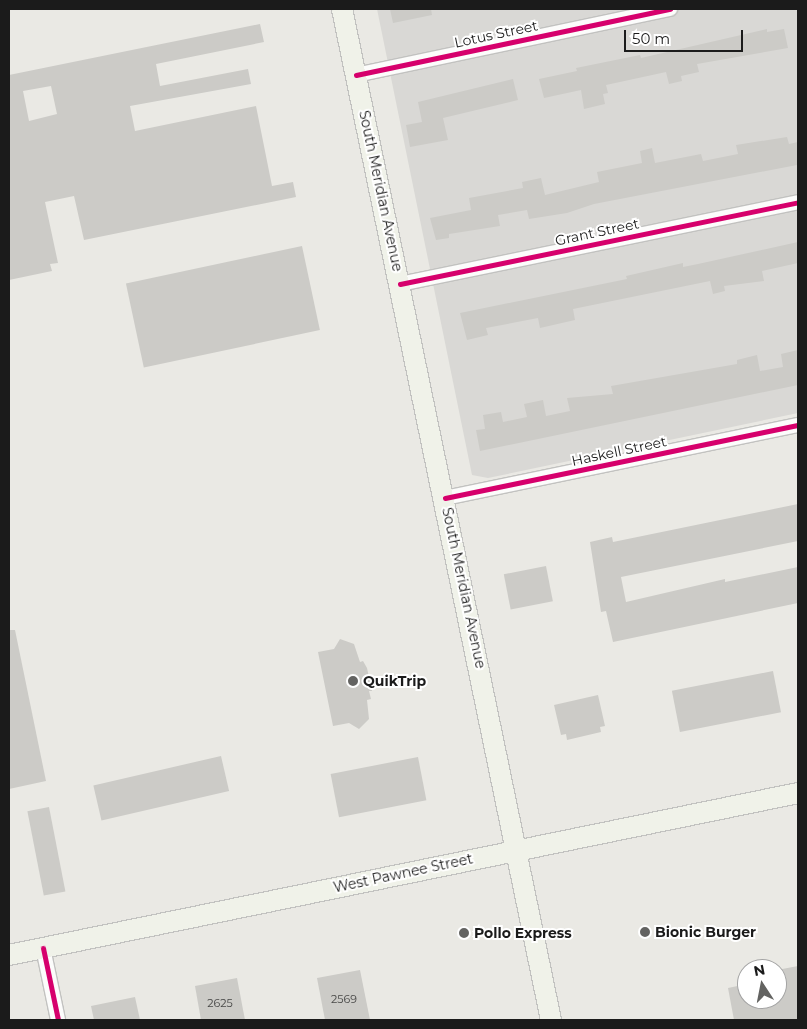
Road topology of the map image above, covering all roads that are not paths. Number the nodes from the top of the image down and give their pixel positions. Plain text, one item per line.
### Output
1 (342, 9) edge
2 (670, 9) edge
3 (356, 76) junction
4 (798, 202) edge
5 (400, 284) junction
6 (798, 425) edge
7 (445, 498) junction
8 (798, 793) edge
9 (517, 850) junction
10 (44, 948) junction
11 (9, 955) edge
12 (58, 1020) edge
13 (552, 1020) edge

1 - 3 main road, South Meridian Avenue
2 - 3 street, Lotus Street
3 - 5 main road, South Meridian Avenue
4 - 5 street, Grant Street
5 - 7 main road, South Meridian Avenue
6 - 7 street, Haskell Street
7 - 9 main road, South Meridian Avenue
8 - 9 main road, West Pawnee Street
9 - 10 main road, West Pawnee Street
9 - 13 main road, South Meridian Avenue
10 - 11 main road, West Pawnee Street
10 - 12 street

